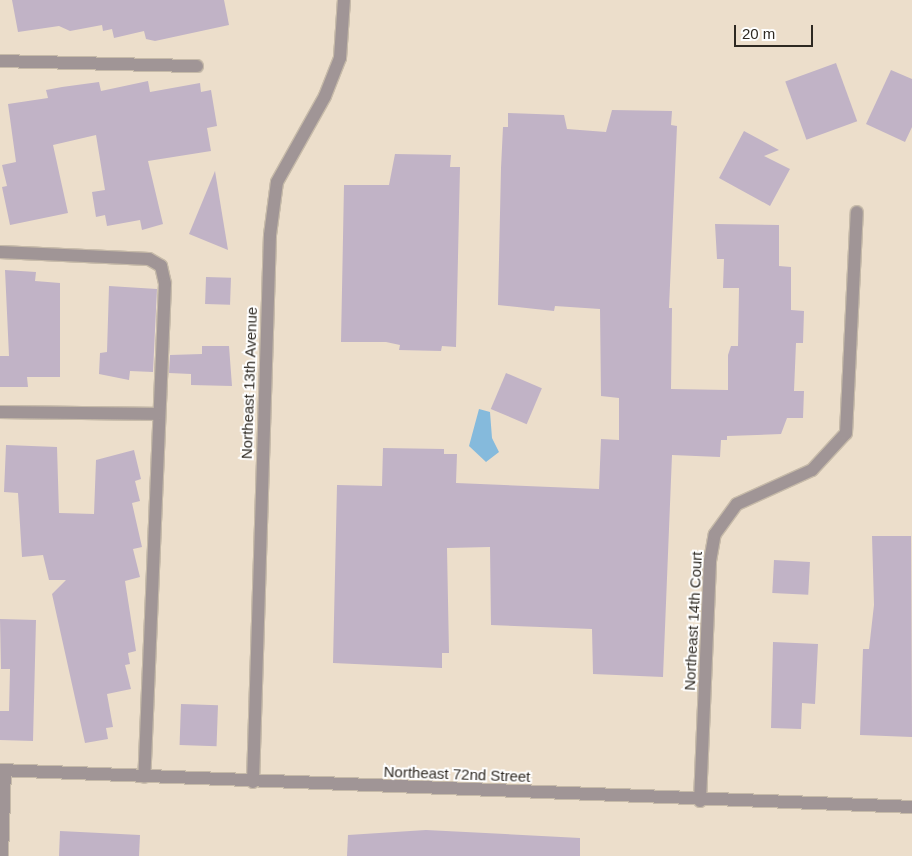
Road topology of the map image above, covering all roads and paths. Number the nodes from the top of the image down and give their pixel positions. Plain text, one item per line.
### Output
1 (344, 0) edge
2 (0, 61) edge
3 (197, 66) dead end
4 (857, 212) dead end
5 (0, 252) edge
6 (0, 412) edge
7 (160, 414) junction
8 (3, 771) edge
9 (144, 777) junction
10 (253, 782) junction
11 (700, 801) junction
12 (912, 807) edge
13 (2, 856) edge

1 - 10 street, Northeast 13th Avenue
2 - 3 street
4 - 11 street, Northeast 14th Court
5 - 7 street
6 - 7 street
7 - 9 street
8 - 9 street, Northeast 72nd Street
8 - 13 street
9 - 10 street, Northeast 72nd Street
10 - 11 street, Northeast 72nd Street
11 - 12 street, Northeast 72nd Street

